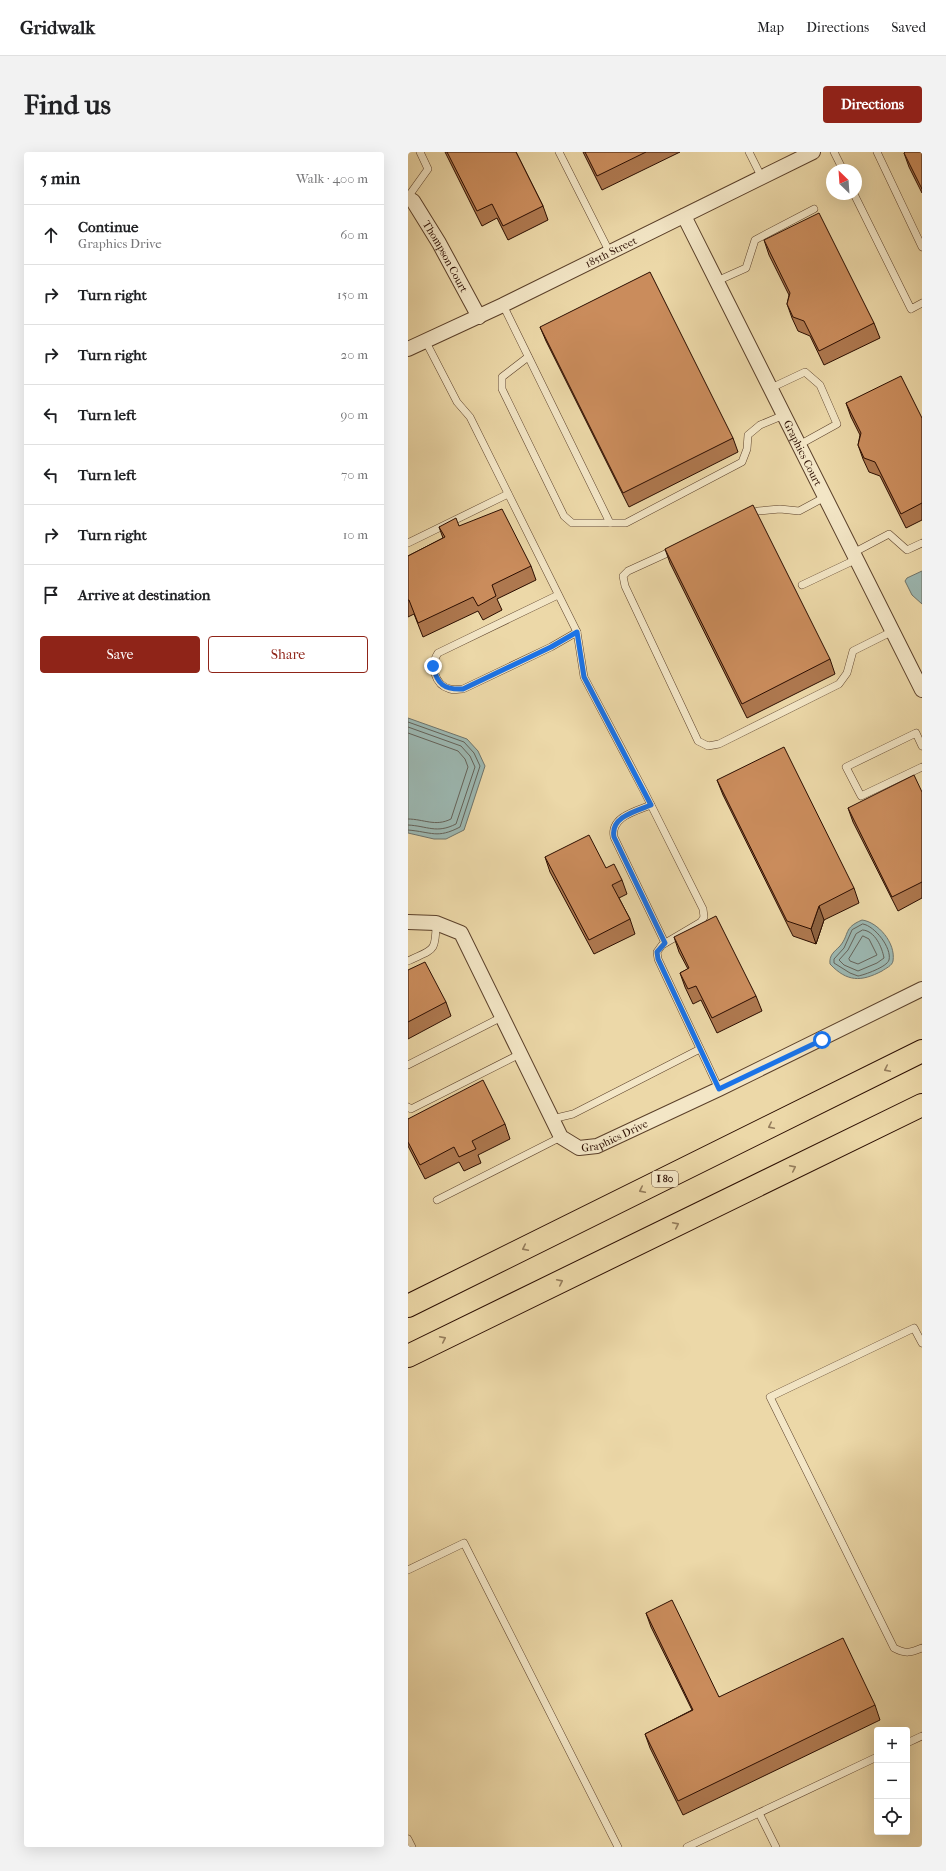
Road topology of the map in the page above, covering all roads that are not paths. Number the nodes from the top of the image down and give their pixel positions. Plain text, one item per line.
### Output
1 (420, 152) edge
2 (559, 152) edge
3 (749, 152) edge
4 (834, 152) edge
5 (877, 152) edge
6 (805, 154) edge
7 (840, 164) edge
8 (762, 178) junction
9 (408, 198) edge
10 (857, 200) edge
11 (814, 209) dead end
12 (684, 216) junction
13 (922, 248) edge
14 (610, 253) junction
15 (717, 281) junction
16 (922, 303) edge
17 (503, 306) junction
18 (480, 317) junction
19 (426, 342) junction
20 (408, 350) edge
21 (528, 357) junction
22 (771, 388) junction
23 (784, 415) junction
24 (800, 445) junction
25 (508, 494) junction
26 (825, 497) junction
27 (744, 517) edge
28 (610, 523) junction
29 (408, 543) edge
30 (922, 543) edge
31 (679, 548) edge
32 (855, 556) junction
33 (802, 585) dead end
34 (558, 595) junction
35 (893, 630) junction
36 (577, 632) junction
37 (922, 690) edge
38 (922, 746) edge
39 (922, 767) edge
40 (651, 805) junction
41 (408, 922) edge
42 (436, 923) junction
43 (665, 943) junction
44 (408, 961) edge
45 (922, 989) edge
46 (502, 1016) junction
47 (700, 1049) junction
48 (922, 1051) edge
49 (520, 1054) junction
50 (408, 1065) edge
51 (719, 1089) junction
52 (922, 1104) edge
53 (408, 1107) edge
54 (552, 1119) junction
55 (562, 1137) junction
56 (437, 1200) dead end
57 (408, 1306) edge
58 (922, 1344) edge
59 (408, 1356) edge
60 (408, 1570) edge
61 (922, 1648) edge
62 (922, 1736) edge
63 (910, 1742) edge
64 (874, 1758) edge
65 (759, 1813) junction
66 (408, 1839) edge
67 (412, 1847) edge
68 (618, 1847) edge
69 (687, 1847) edge
70 (776, 1847) edge

1 - 9 lane
2 - 14 lane
3 - 8 lane
4 - 7 lane
5 - 13 lane
6 - 8 street, 185th Street
8 - 12 street, 185th Street
9 - 18 street, Thompson Court
10 - 16 lane
11 - 15 lane
12 - 14 street, 185th Street
12 - 15 street, Graphics Court
14 - 17 street, 185th Street
15 - 22 street, Graphics Court
17 - 18 street, 185th Street
17 - 21 lane
18 - 19 street, 185th Street
19 - 20 street, 185th Street
19 - 25 lane
21 - 28 lane
21 - 28 lane
22 - 23 street, Graphics Court
22 - 24 lane
23 - 24 street, Graphics Court
23 - 28 lane
24 - 26 street, Graphics Court
25 - 29 lane
25 - 34 lane
26 - 27 lane
26 - 32 street, Graphics Court
30 - 32 lane
31 - 35 lane
32 - 33 lane
32 - 35 street, Graphics Court
34 - 36 lane
34 - 36 lane
35 - 37 street, Graphics Court
36 - 40 lane
38 - 39 lane
40 - 43 lane
40 - 43 lane
41 - 42 street, Graphics Drive
42 - 44 lane
42 - 46 street, Graphics Drive
43 - 47 lane
45 - 51 street, Graphics Drive
46 - 49 street, Graphics Drive
46 - 50 lane
47 - 51 lane
47 - 54 lane
48 -> 57 highway, I 80
49 - 53 lane
49 - 54 street, Graphics Drive
51 - 55 street, Graphics Drive
59 -> 52 highway
54 - 55 street, Graphics Drive
55 - 56 lane
58 - 61 lane
60 - 68 lane
62 - 63 lane
64 - 65 lane
65 - 69 lane
65 - 70 lane
66 - 67 lane

